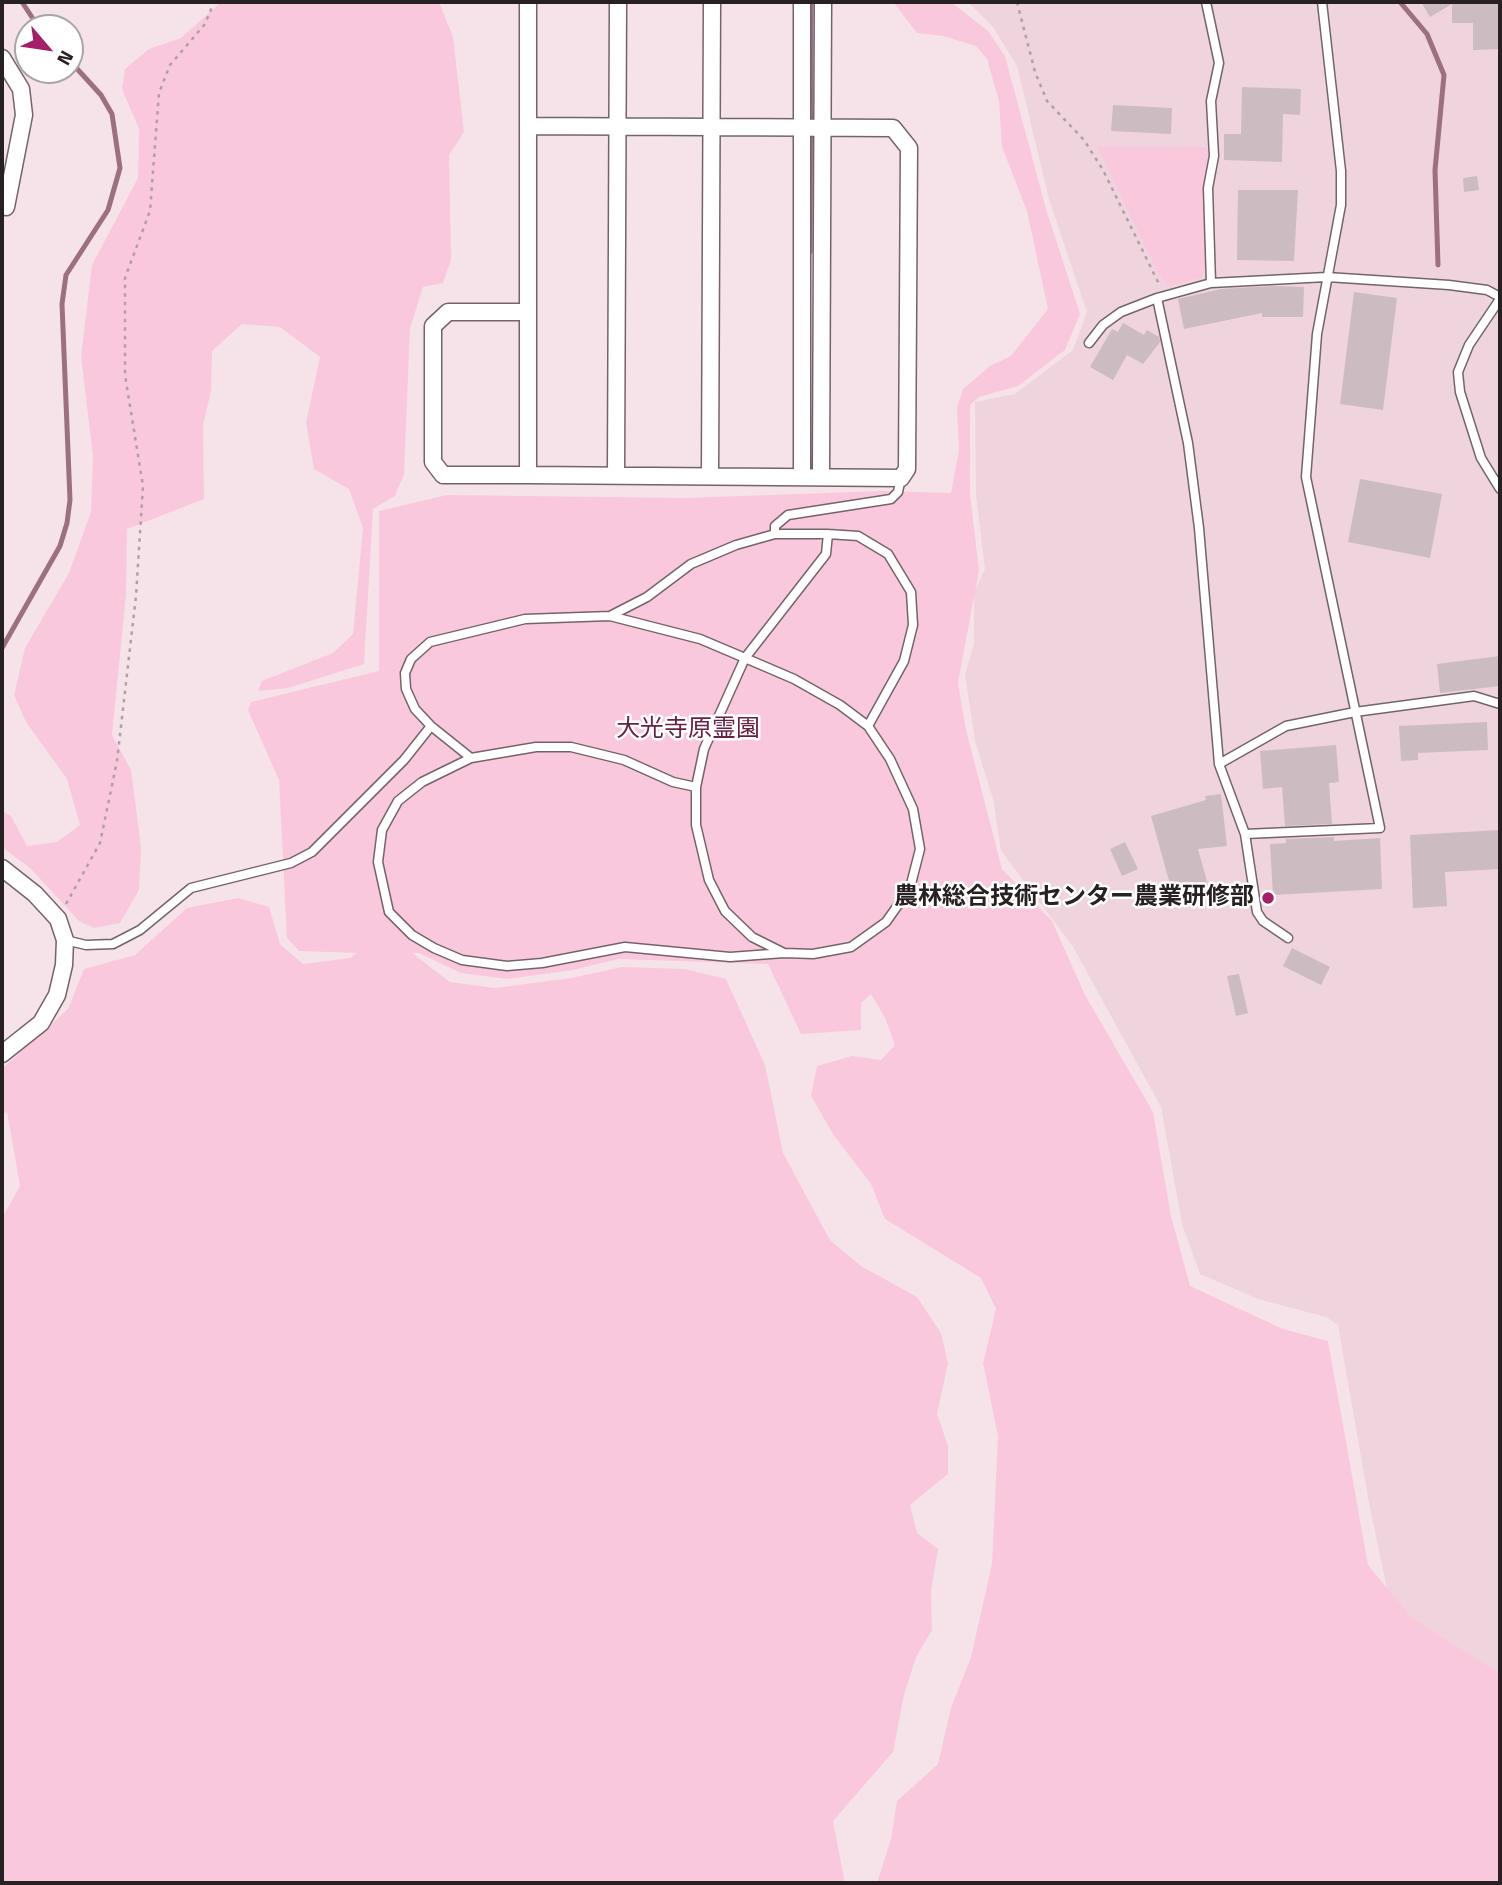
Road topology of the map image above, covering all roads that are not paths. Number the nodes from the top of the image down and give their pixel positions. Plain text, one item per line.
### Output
1 (528, 2) edge
2 (618, 2) edge
3 (712, 2) edge
4 (802, 2) edge
5 (823, 2) edge
6 (1206, 2) edge
7 (1322, 2) edge
8 (2, 58) edge
9 (529, 126) junction
10 (618, 127) junction
11 (801, 127) junction
12 (822, 128) junction
13 (711, 130) junction
14 (6, 208) dead end
15 (1327, 277) junction
16 (1211, 283) junction
17 (1160, 296) junction
18 (1500, 298) edge
19 (526, 313) junction
20 (1089, 343) dead end
21 (528, 475) junction
22 (616, 475) junction
23 (802, 475) junction
24 (821, 475) junction
25 (710, 476) junction
26 (901, 478) junction
27 (1500, 489) edge
28 (775, 534) junction
29 (828, 534) junction
30 (610, 616) junction
31 (745, 658) junction
32 (1500, 704) edge
33 (1354, 712) junction
34 (431, 726) junction
35 (868, 726) junction
36 (471, 758) junction
37 (1219, 764) junction
38 (695, 786) junction
39 (1245, 834) junction
40 (2, 868) edge
41 (1288, 938) dead end
42 (65, 940) junction
43 (784, 953) junction
44 (2, 1054) edge

1 - 9 street
2 - 10 street
3 - 13 street
4 - 11 street
5 - 12 street
6 - 16 lane
7 - 15 lane
8 - 14 street
9 - 10 street
9 - 19 street
10 - 13 street
10 - 22 street
11 - 12 street
11 - 13 street
11 - 23 street
12 - 24 street
12 - 26 street
13 - 25 street
15 - 16 lane
15 - 18 lane
15 - 33 lane
16 - 17 lane
17 - 20 lane
17 - 37 lane
18 - 27 lane
19 - 21 street
19 - 21 street
21 - 22 street
22 - 25 street
23 - 24 street
23 - 25 street
24 - 26 street
26 - 28 lane
28 - 29 lane
28 - 30 lane
29 - 31 lane
29 - 35 lane
30 - 31 lane
30 - 34 lane
31 - 35 lane
31 - 38 lane
32 - 33 lane
33 - 37 lane
33 - 39 lane
34 - 36 lane
34 - 42 lane
35 - 43 lane
36 - 38 lane
36 - 43 lane
37 - 39 lane
38 - 43 lane
39 - 41 lane
40 - 42 street
42 - 44 street

